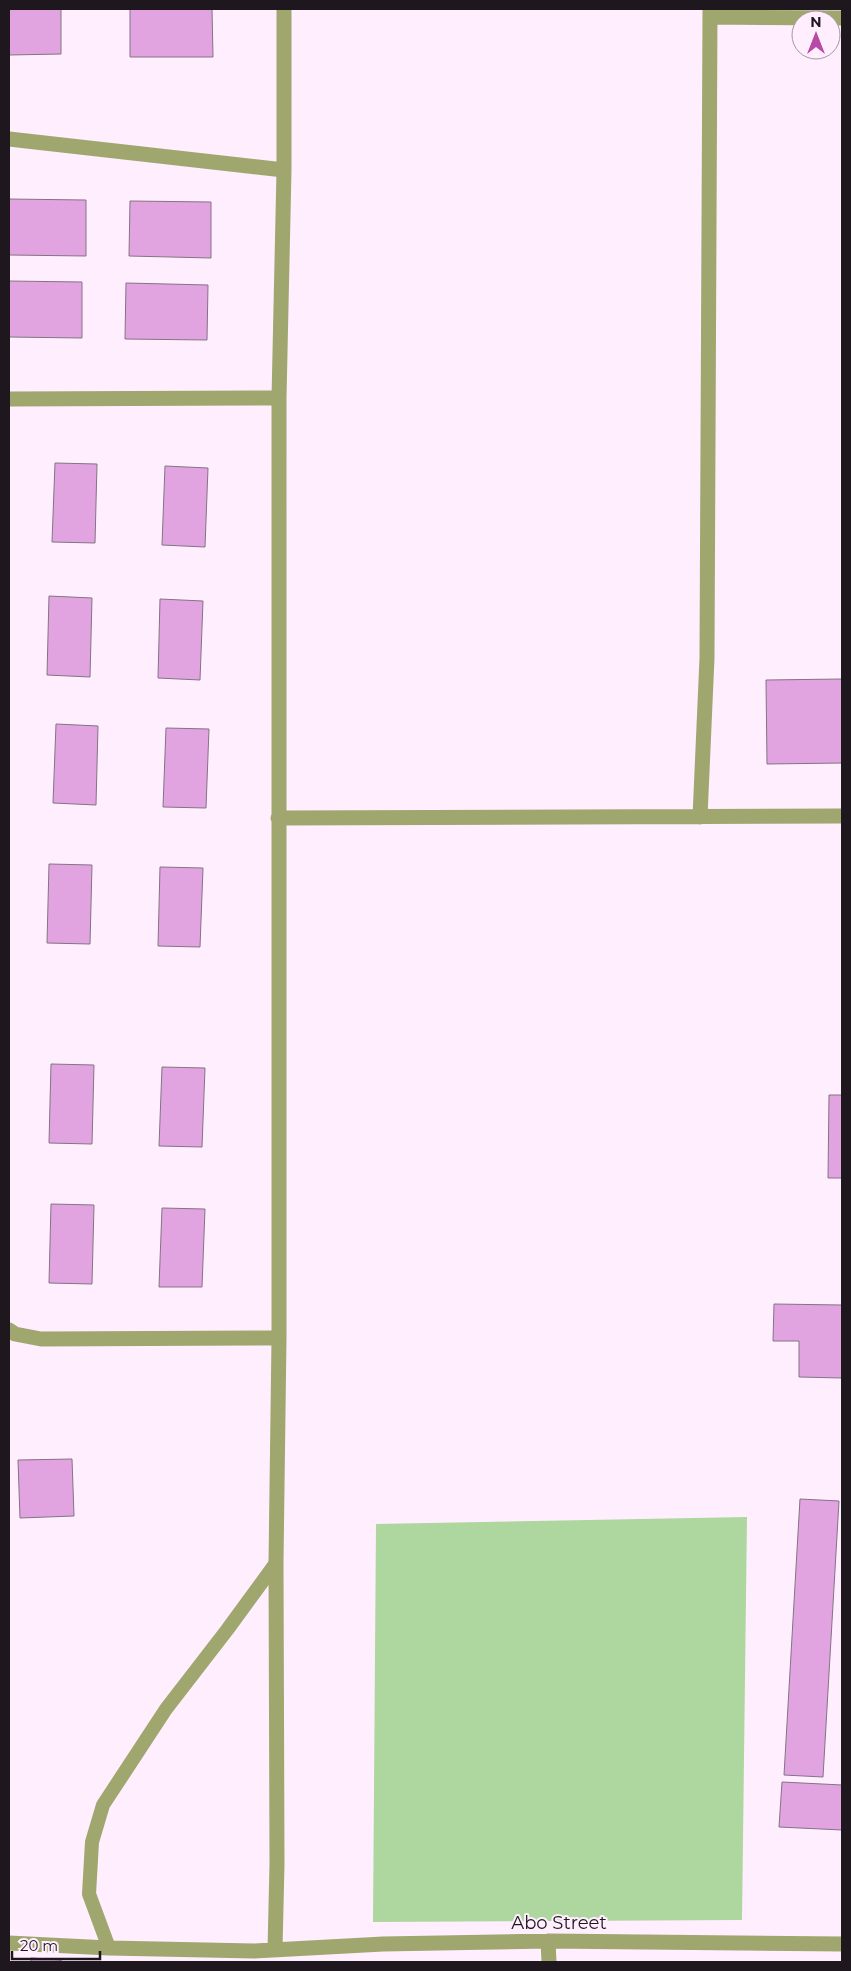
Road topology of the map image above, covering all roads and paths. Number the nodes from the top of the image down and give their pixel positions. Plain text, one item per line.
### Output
1 (284, 9) edge
2 (710, 13) edge
3 (842, 18) edge
4 (9, 139) edge
5 (284, 170) junction
6 (279, 398) junction
7 (9, 399) edge
8 (700, 816) junction
9 (842, 816) edge
10 (278, 818) junction
11 (9, 1330) edge
12 (279, 1338) junction
13 (276, 1563) junction
14 (548, 1941) junction
15 (9, 1943) edge
16 (842, 1944) edge
17 (108, 1948) junction
18 (276, 1949) junction
19 (253, 1957) edge
20 (549, 1962) edge

1 - 5 street
2 - 3 street
2 - 8 street
4 - 5 street
5 - 6 street
6 - 7 street
6 - 10 street
8 - 9 street
8 - 10 street
10 - 12 street
11 - 12 street
12 - 13 street
13 - 17 lane
13 - 18 street
14 - 16 street, Abo Street
14 - 18 street, Abo Street
14 - 20 street
15 - 17 street, Abo Street
17 - 19 street, Abo Street
18 - 19 street, Abo Street

